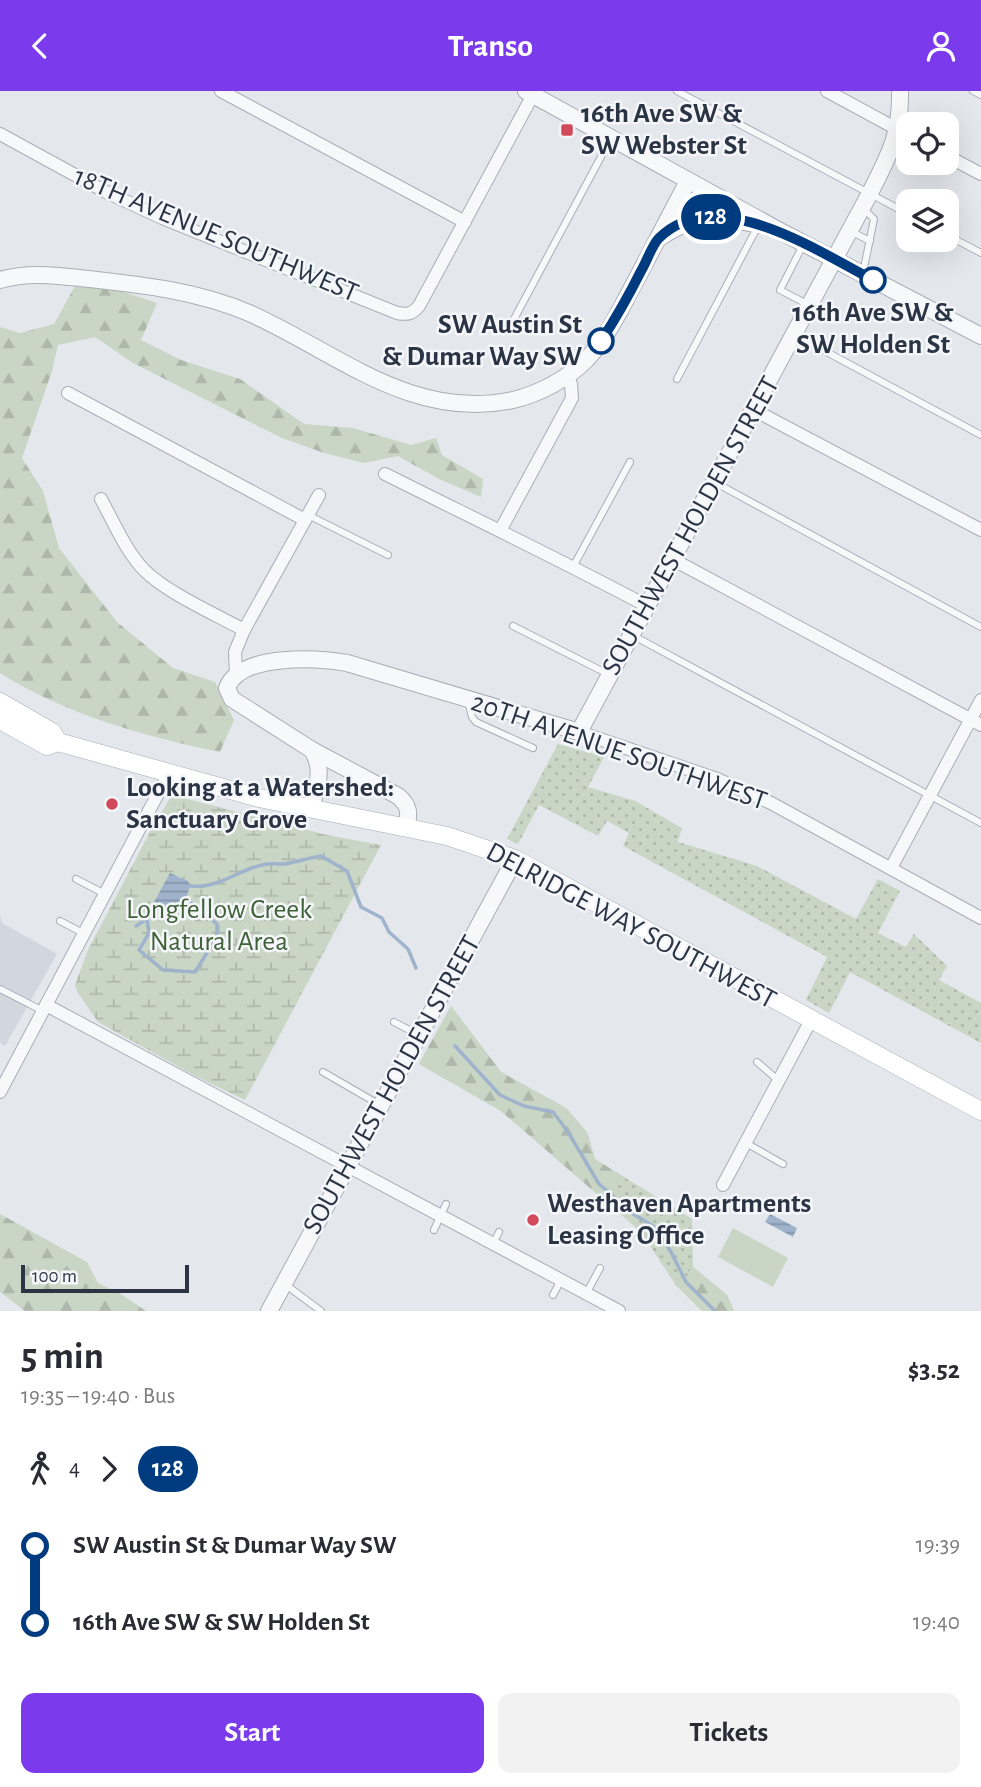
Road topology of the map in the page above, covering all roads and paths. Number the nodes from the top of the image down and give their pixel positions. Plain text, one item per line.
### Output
1 (220, 91) edge
2 (677, 91) edge
3 (827, 91) edge
4 (900, 91) edge
5 (973, 91) edge
6 (532, 92) edge
7 (981, 95) edge
8 (902, 112) edge
9 (896, 128) edge
10 (0, 134) edge
11 (611, 138) junction
12 (896, 145) edge
13 (959, 162) edge
14 (981, 174) edge
15 (688, 181) junction
16 (866, 201) junction
17 (896, 210) edge
18 (465, 222) junction
19 (758, 225) junction
20 (780, 230) junction
21 (850, 231) junction
22 (659, 238) junction
23 (870, 241) junction
24 (959, 241) edge
25 (804, 243) junction
26 (981, 253) edge
27 (835, 260) junction
28 (863, 274) junction
29 (0, 280) edge
30 (811, 306) junction
31 (513, 321) dead end
32 (795, 335) junction
33 (981, 336) edge
34 (566, 375) junction
35 (677, 379) dead end
36 (68, 393) dead end
37 (754, 410) junction
38 (981, 435) edge
39 (630, 462) dead end
40 (385, 474) dead end
41 (715, 482) junction
42 (319, 495) dead end
43 (101, 499) dead end
44 (306, 518) junction
45 (501, 529) junction
46 (981, 530) edge
47 (388, 555) dead end
48 (672, 559) junction
49 (573, 568) junction
50 (647, 606) junction
51 (513, 626) dead end
52 (981, 627) edge
53 (244, 630) junction
54 (632, 635) junction
55 (236, 675) junction
56 (610, 675) junction
57 (468, 699) junction
58 (981, 700) edge
59 (2, 710) edge
60 (976, 723) edge
61 (579, 731) junction
62 (533, 748) dead end
63 (312, 750) junction
64 (169, 773) junction
65 (929, 796) junction
66 (312, 809) junction
67 (981, 823) edge
68 (407, 827) junction
69 (515, 859) junction
70 (891, 868) junction
71 (76, 879) dead end
72 (105, 894) junction
73 (981, 918) edge
74 (60, 921) dead end
75 (84, 933) junction
76 (0, 989) edge
77 (45, 1008) junction
78 (811, 1020) junction
79 (394, 1022) dead end
80 (418, 1035) junction
81 (757, 1062) dead end
82 (323, 1072) dead end
83 (779, 1081) junction
84 (0, 1092) edge
85 (380, 1105) junction
86 (981, 1111) edge
87 (746, 1143) junction
88 (783, 1164) dead end
89 (346, 1167) junction
90 (723, 1185) dead end
91 (443, 1210) junction
92 (434, 1230) dead end
93 (600, 1268) dead end
94 (561, 1280) junction
95 (284, 1283) junction
96 (586, 1294) junction
97 (553, 1295) dead end
98 (269, 1311) edge
99 (321, 1311) edge
100 (619, 1311) edge

1 - 18 street
2 - 16 lane
3 - 9 street
4 - 8 street, SOUTHWEST HOLDEN STREET
5 - 7 lane
6 - 11 street
6 - 18 street
10 - 18 street, 18TH AVENUE SOUTHWEST
11 - 15 street
11 - 31 lane
12 - 16 street, SOUTHWEST HOLDEN STREET
13 - 14 street
15 - 20 street
15 - 22 street
16 - 17 lane
16 - 21 street, SOUTHWEST HOLDEN STREET
16 - 23 lane
19 - 20 street
19 - 22 street
19 - 35 lane
20 - 25 street
21 - 23 lane
21 - 27 street, SOUTHWEST HOLDEN STREET
22 - 34 street
23 - 28 lane
24 - 26 lane
25 - 27 street
25 - 30 lane
27 - 28 street
27 - 30 street, SOUTHWEST HOLDEN STREET
28 - 33 street
29 - 34 street
30 - 32 street, SOUTHWEST HOLDEN STREET
32 - 37 street, SOUTHWEST HOLDEN STREET
32 - 38 lane
34 - 45 street
36 - 44 street
37 - 41 street, SOUTHWEST HOLDEN STREET
37 - 46 street
39 - 49 lane
40 - 45 street
41 - 48 street, SOUTHWEST HOLDEN STREET
41 - 52 lane
42 - 44 street
43 - 53 street
44 - 47 lane
44 - 53 street
45 - 49 street
48 - 50 street, SOUTHWEST HOLDEN STREET
48 - 60 street
49 - 50 street
50 - 54 street, SOUTHWEST HOLDEN STREET
51 - 56 lane
53 - 55 street
54 - 56 street, SOUTHWEST HOLDEN STREET
54 - 65 lane
55 - 57 street, 20TH AVENUE SOUTHWEST
55 - 63 street
56 - 61 street, SOUTHWEST HOLDEN STREET
57 - 61 street, 20TH AVENUE SOUTHWEST
57 - 62 lane
58 - 60 street
59 - 64 main road, DELRIDGE WAY SOUTHWEST
60 - 65 street
61 - 70 street, 20TH AVENUE SOUTHWEST
63 - 66 street
63 - 68 street
64 - 66 main road, DELRIDGE WAY SOUTHWEST
64 - 72 street
65 - 67 lane
65 - 70 street
66 - 68 main road, DELRIDGE WAY SOUTHWEST
68 - 69 main road, DELRIDGE WAY SOUTHWEST
69 - 78 main road, DELRIDGE WAY SOUTHWEST
69 - 80 street, SOUTHWEST HOLDEN STREET
70 - 73 street, 20TH AVENUE SOUTHWEST
71 - 72 lane
72 - 75 street
74 - 75 lane
75 - 77 street
76 - 77 lane
77 - 84 street
77 - 89 street
78 - 83 street
78 - 86 main road, DELRIDGE WAY SOUTHWEST
79 - 80 lane
80 - 85 street, SOUTHWEST HOLDEN STREET
81 - 83 lane
82 - 85 lane
83 - 87 street
85 - 89 street, SOUTHWEST HOLDEN STREET
87 - 88 lane
87 - 90 street
89 - 91 street
89 - 95 street, SOUTHWEST HOLDEN STREET
91 - 92 lane
91 - 94 street
93 - 96 lane
94 - 96 street
94 - 97 lane
95 - 98 street, SOUTHWEST HOLDEN STREET
95 - 99 lane
96 - 100 street

